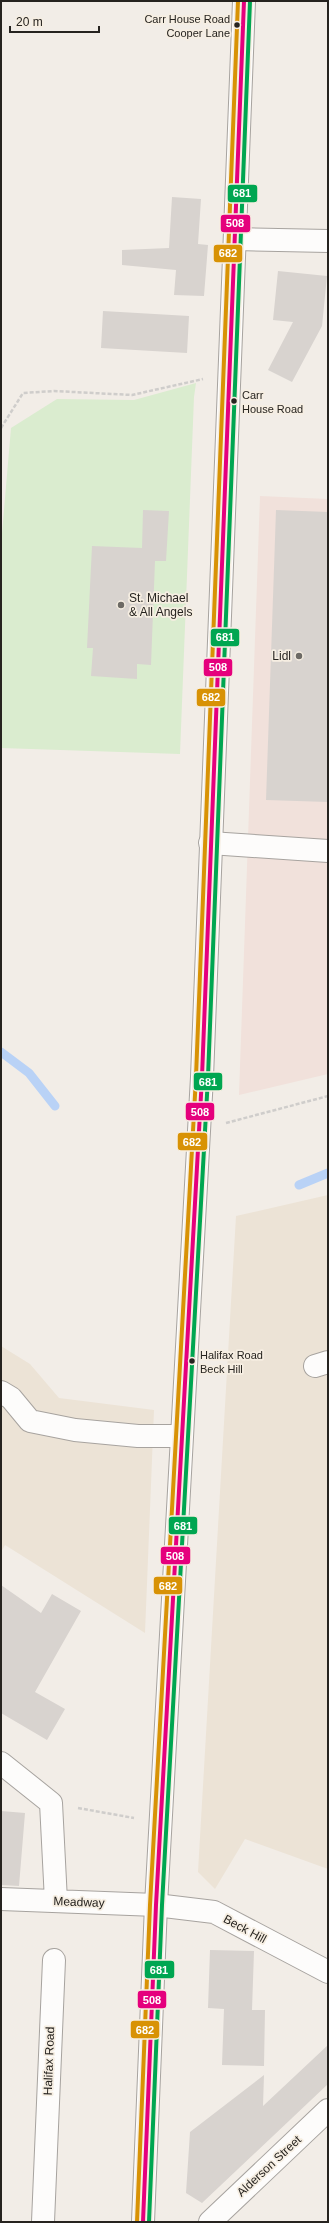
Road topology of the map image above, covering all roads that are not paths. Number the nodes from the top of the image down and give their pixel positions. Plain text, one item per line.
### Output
1 (244, 1) edge
2 (236, 239) junction
3 (328, 241) edge
4 (210, 843) junction
5 (328, 851) edge
6 (1, 1392) edge
7 (181, 1436) junction
8 (1, 1763) edge
9 (1, 1899) edge
10 (56, 1901) junction
11 (156, 1905) junction
12 (54, 1960) dead end
13 (328, 1972) edge
14 (328, 2110) edge
15 (43, 2222) edge
16 (143, 2222) edge
17 (210, 2222) edge

1 - 2 main road
2 - 3 main road
2 - 4 main road
4 - 5 main road
4 - 7 main road
6 - 7 main road
7 - 11 main road
8 - 10 main road
9 - 10 main road, Meadway
10 - 11 main road, Meadway
11 - 13 main road, Beck Hill
11 - 16 main road
12 - 15 main road, Halifax Road
14 - 17 main road, Alderson Street

